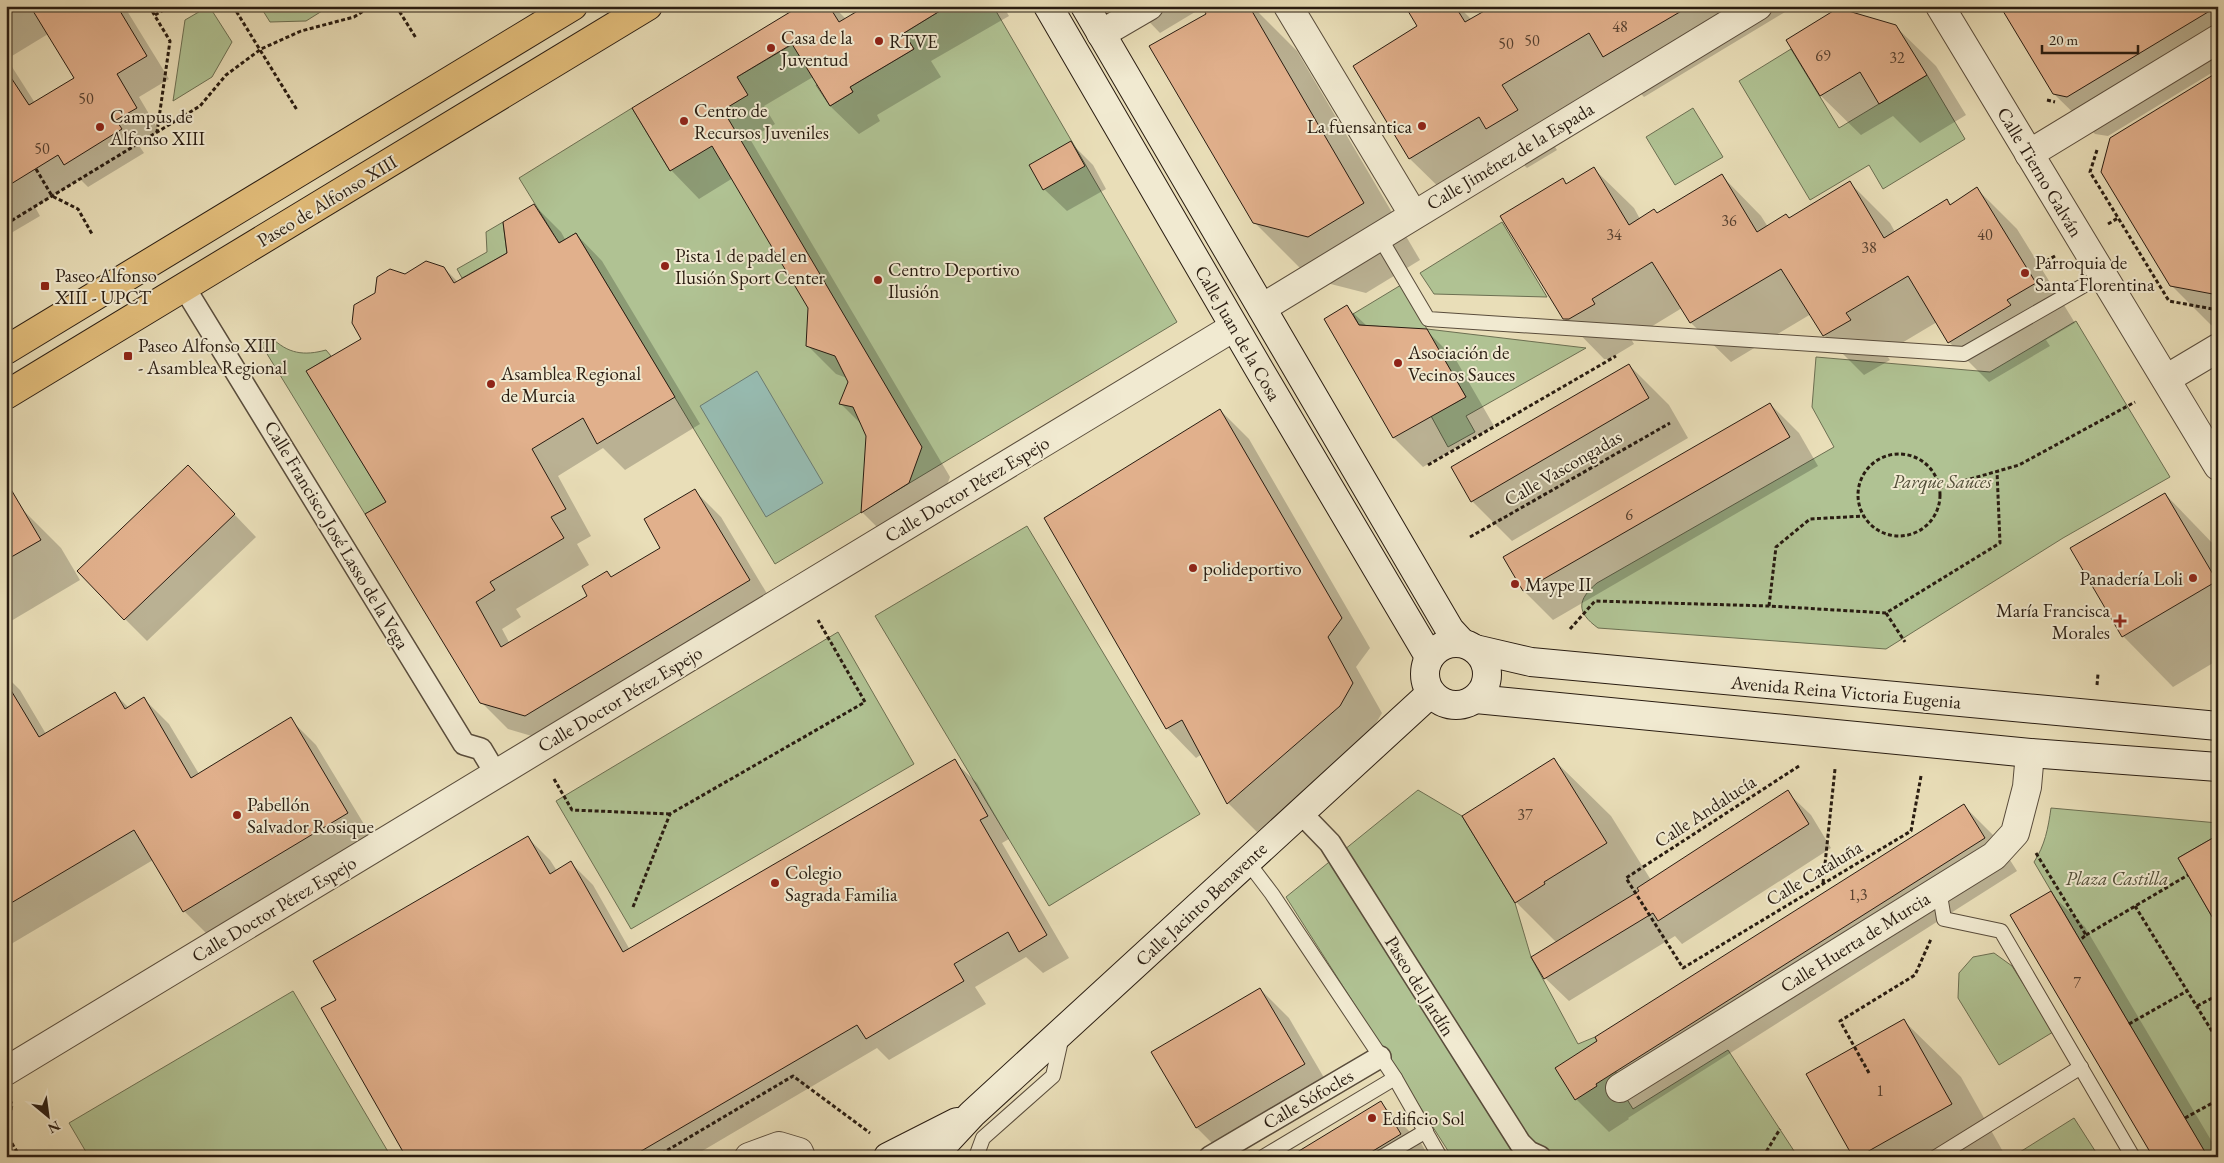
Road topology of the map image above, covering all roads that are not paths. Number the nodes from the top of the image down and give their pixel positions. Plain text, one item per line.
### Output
1 (573, 6) edge
2 (648, 6) edge
3 (1048, 6) edge
4 (1085, 6) edge
5 (1149, 6) edge
6 (1288, 6) edge
7 (1758, 6) edge
8 (1940, 6) edge
9 (1102, 34) junction
10 (2218, 39) edge
11 (2029, 154) junction
12 (1413, 214) junction
13 (1379, 236) junction
14 (2102, 275) junction
15 (184, 287) junction
16 (1262, 308) junction
17 (1234, 327) junction
18 (2218, 348) edge
19 (6, 350) edge
20 (2166, 379) junction
21 (6, 395) edge
22 (2218, 466) edge
23 (1432, 601) junction
24 (1468, 646) junction
25 (1428, 660) junction
26 (1531, 662) junction
27 (1431, 693) junction
28 (1476, 699) junction
29 (2218, 726) edge
30 (2030, 753) junction
31 (2218, 767) edge
32 (496, 774) junction
33 (1300, 812) junction
34 (1247, 861) junction
35 (1932, 894) junction
36 (1063, 1030) junction
37 (1380, 1057) junction
38 (2081, 1067) junction
39 (6, 1071) edge
40 (1395, 1078) junction
41 (1620, 1088) dead end
42 (972, 1114) junction
43 (1426, 1131) junction
44 (881, 1147) edge
45 (937, 1156) edge
46 (749, 1157) edge
47 (801, 1157) edge
48 (976, 1157) edge
49 (1210, 1157) edge
50 (1264, 1157) edge
51 (1382, 1157) edge
52 (1440, 1157) edge
53 (1540, 1157) edge
54 (1936, 1157) edge
55 (2133, 1157) edge

1 - 19 main road, Paseo de Alfonso XIII
2 - 15 main road, Paseo de Alfonso XIII
3 - 17 main road, Calle Juan de la Cosa
4 - 9 main road, Calle Juan de la Cosa
5 - 9 main road
6 - 12 main road
7 - 12 main road, Calle Jiménez de la Espada
8 - 11 main road, Calle Tierno Galván
9 - 16 main road, Calle Juan de la Cosa
10 - 11 main road
11 - 14 main road, Calle Tierno Galván
12 - 13 main road, Calle Jiménez de la Espada
13 - 14 lane
13 - 16 main road, Calle Jiménez de la Espada
14 - 20 main road, Calle Tierno Galván
15 - 21 main road, Paseo de Alfonso XIII
15 - 32 street, Calle Francisco José Lasso de la Vega
16 - 23 main road, Calle Juan de la Cosa
17 - 25 main road, Calle Juan de la Cosa
17 - 32 main road, Calle Doctor Pérez Espejo
18 - 20 main road
20 - 22 main road, Calle Tierno Galván
23 - 24 main road, Calle Juan de la Cosa
23 - 26 main road
24 - 25 main road
24 - 26 main road, Avenida Reina Victoria Eugenia
24 - 28 main road
25 - 27 main road
26 - 29 main road, Avenida Reina Victoria Eugenia
27 - 28 main road
27 - 33 main road, Calle Jacinto Benavente
28 - 30 main road
30 - 31 main road
30 - 35 main road, Calle Huerta de Murcia
32 - 39 main road, Calle Doctor Pérez Espejo
33 - 34 main road, Calle Jacinto Benavente
33 - 53 street, Paseo del Jardín
34 - 36 main road, Calle Jacinto Benavente
34 - 37 lane
35 - 38 lane
35 - 41 main road, Calle Huerta de Murcia
36 - 42 main road, Calle Jacinto Benavente
36 - 48 lane
37 - 40 lane
37 - 49 street, Calle Sófocles
38 - 54 lane
38 - 55 lane
40 - 43 lane
40 - 50 lane
42 - 44 main road, Calle Jacinto Benavente
42 - 45 main road, Calle Jacinto Benavente
43 - 51 lane
43 - 52 lane
46 - 47 main road

